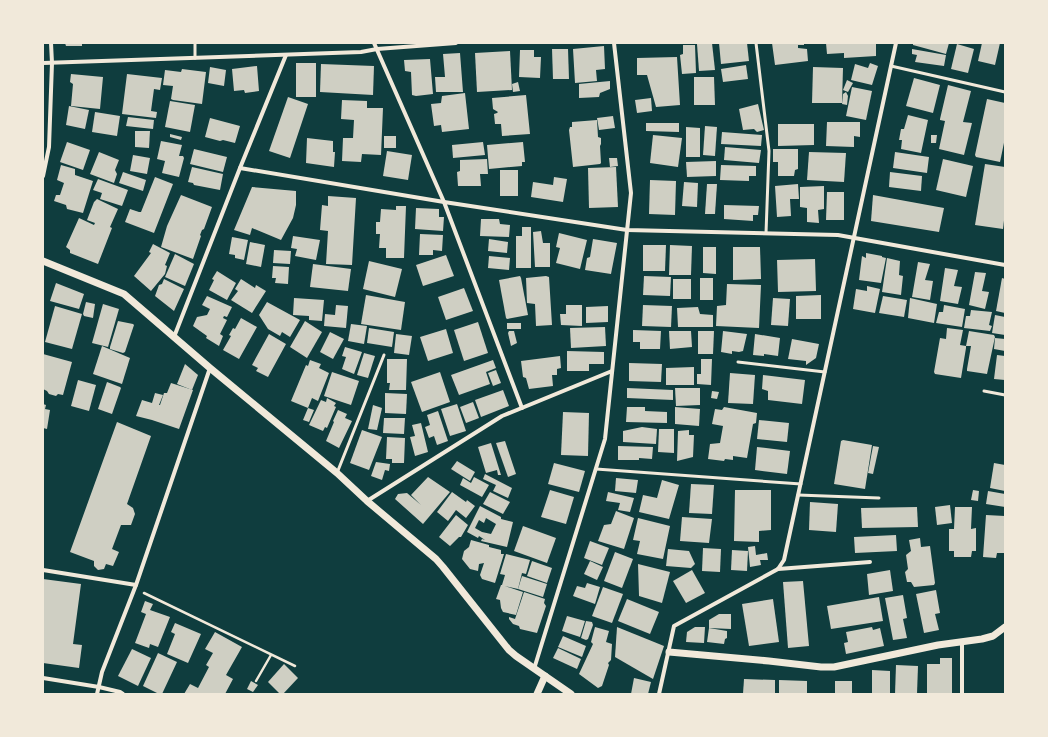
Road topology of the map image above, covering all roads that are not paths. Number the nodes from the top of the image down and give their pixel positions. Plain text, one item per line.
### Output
1 (51, 43) edge
2 (195, 43) edge
3 (374, 43) edge
4 (456, 43) edge
5 (614, 43) edge
6 (756, 43) edge
7 (896, 43) edge
8 (377, 49) junction
9 (286, 54) junction
10 (195, 58) junction
11 (43, 63) edge
12 (52, 63) junction
13 (891, 66) junction
14 (1005, 92) edge
15 (240, 168) junction
16 (43, 176) edge
17 (444, 202) junction
18 (627, 230) junction
19 (766, 233) junction
20 (853, 238) junction
21 (43, 261) edge
22 (1005, 265) edge
23 (174, 337) junction
24 (384, 355) dead end
25 (738, 362) dead end
26 (210, 368) junction
27 (612, 372) junction
28 (824, 372) junction
29 (984, 391) dead end
30 (1005, 395) edge
31 (522, 408) junction
32 (596, 469) junction
33 (336, 473) junction
34 (801, 484) junction
35 (798, 495) junction
36 (880, 498) dead end
37 (367, 500) junction
38 (870, 562) dead end
39 (43, 570) edge
40 (778, 570) junction
41 (135, 587) junction
42 (1005, 627) edge
43 (962, 642) junction
44 (669, 652) junction
45 (534, 669) junction
46 (545, 676) junction
47 (43, 678) edge
48 (99, 687) junction
49 (98, 694) edge
50 (123, 694) edge
51 (537, 694) edge
52 (571, 694) edge
53 (659, 694) edge
54 (962, 694) edge

1 - 12 street
2 - 10 lane
3 - 8 street
4 - 8 street
5 - 18 street
6 - 19 lane
7 - 13 street
8 - 9 street
8 - 17 street
9 - 10 street
9 - 15 street
10 - 12 street
11 - 12 street
12 - 16 street
13 - 14 lane
13 - 20 street
15 - 17 street
15 - 23 street
17 - 18 street
17 - 31 street
18 - 19 street
18 - 27 street
19 - 20 street
20 - 22 street
20 - 28 street
21 - 23 street
23 - 26 street
24 - 33 lane
25 - 28 lane
26 - 33 street
26 - 41 street
27 - 31 street
27 - 32 street
28 - 34 street
29 - 30 lane
31 - 37 street
32 - 34 lane
32 - 45 street
33 - 37 street
34 - 35 street
35 - 36 lane
35 - 40 street
37 - 45 street
38 - 40 street
39 - 41 street
40 - 44 street
41 - 48 street
42 - 43 street
43 - 44 street
43 - 54 street
44 - 53 street
45 - 46 street
46 - 51 street
46 - 52 street
47 - 48 street
48 - 49 street
48 - 50 street

